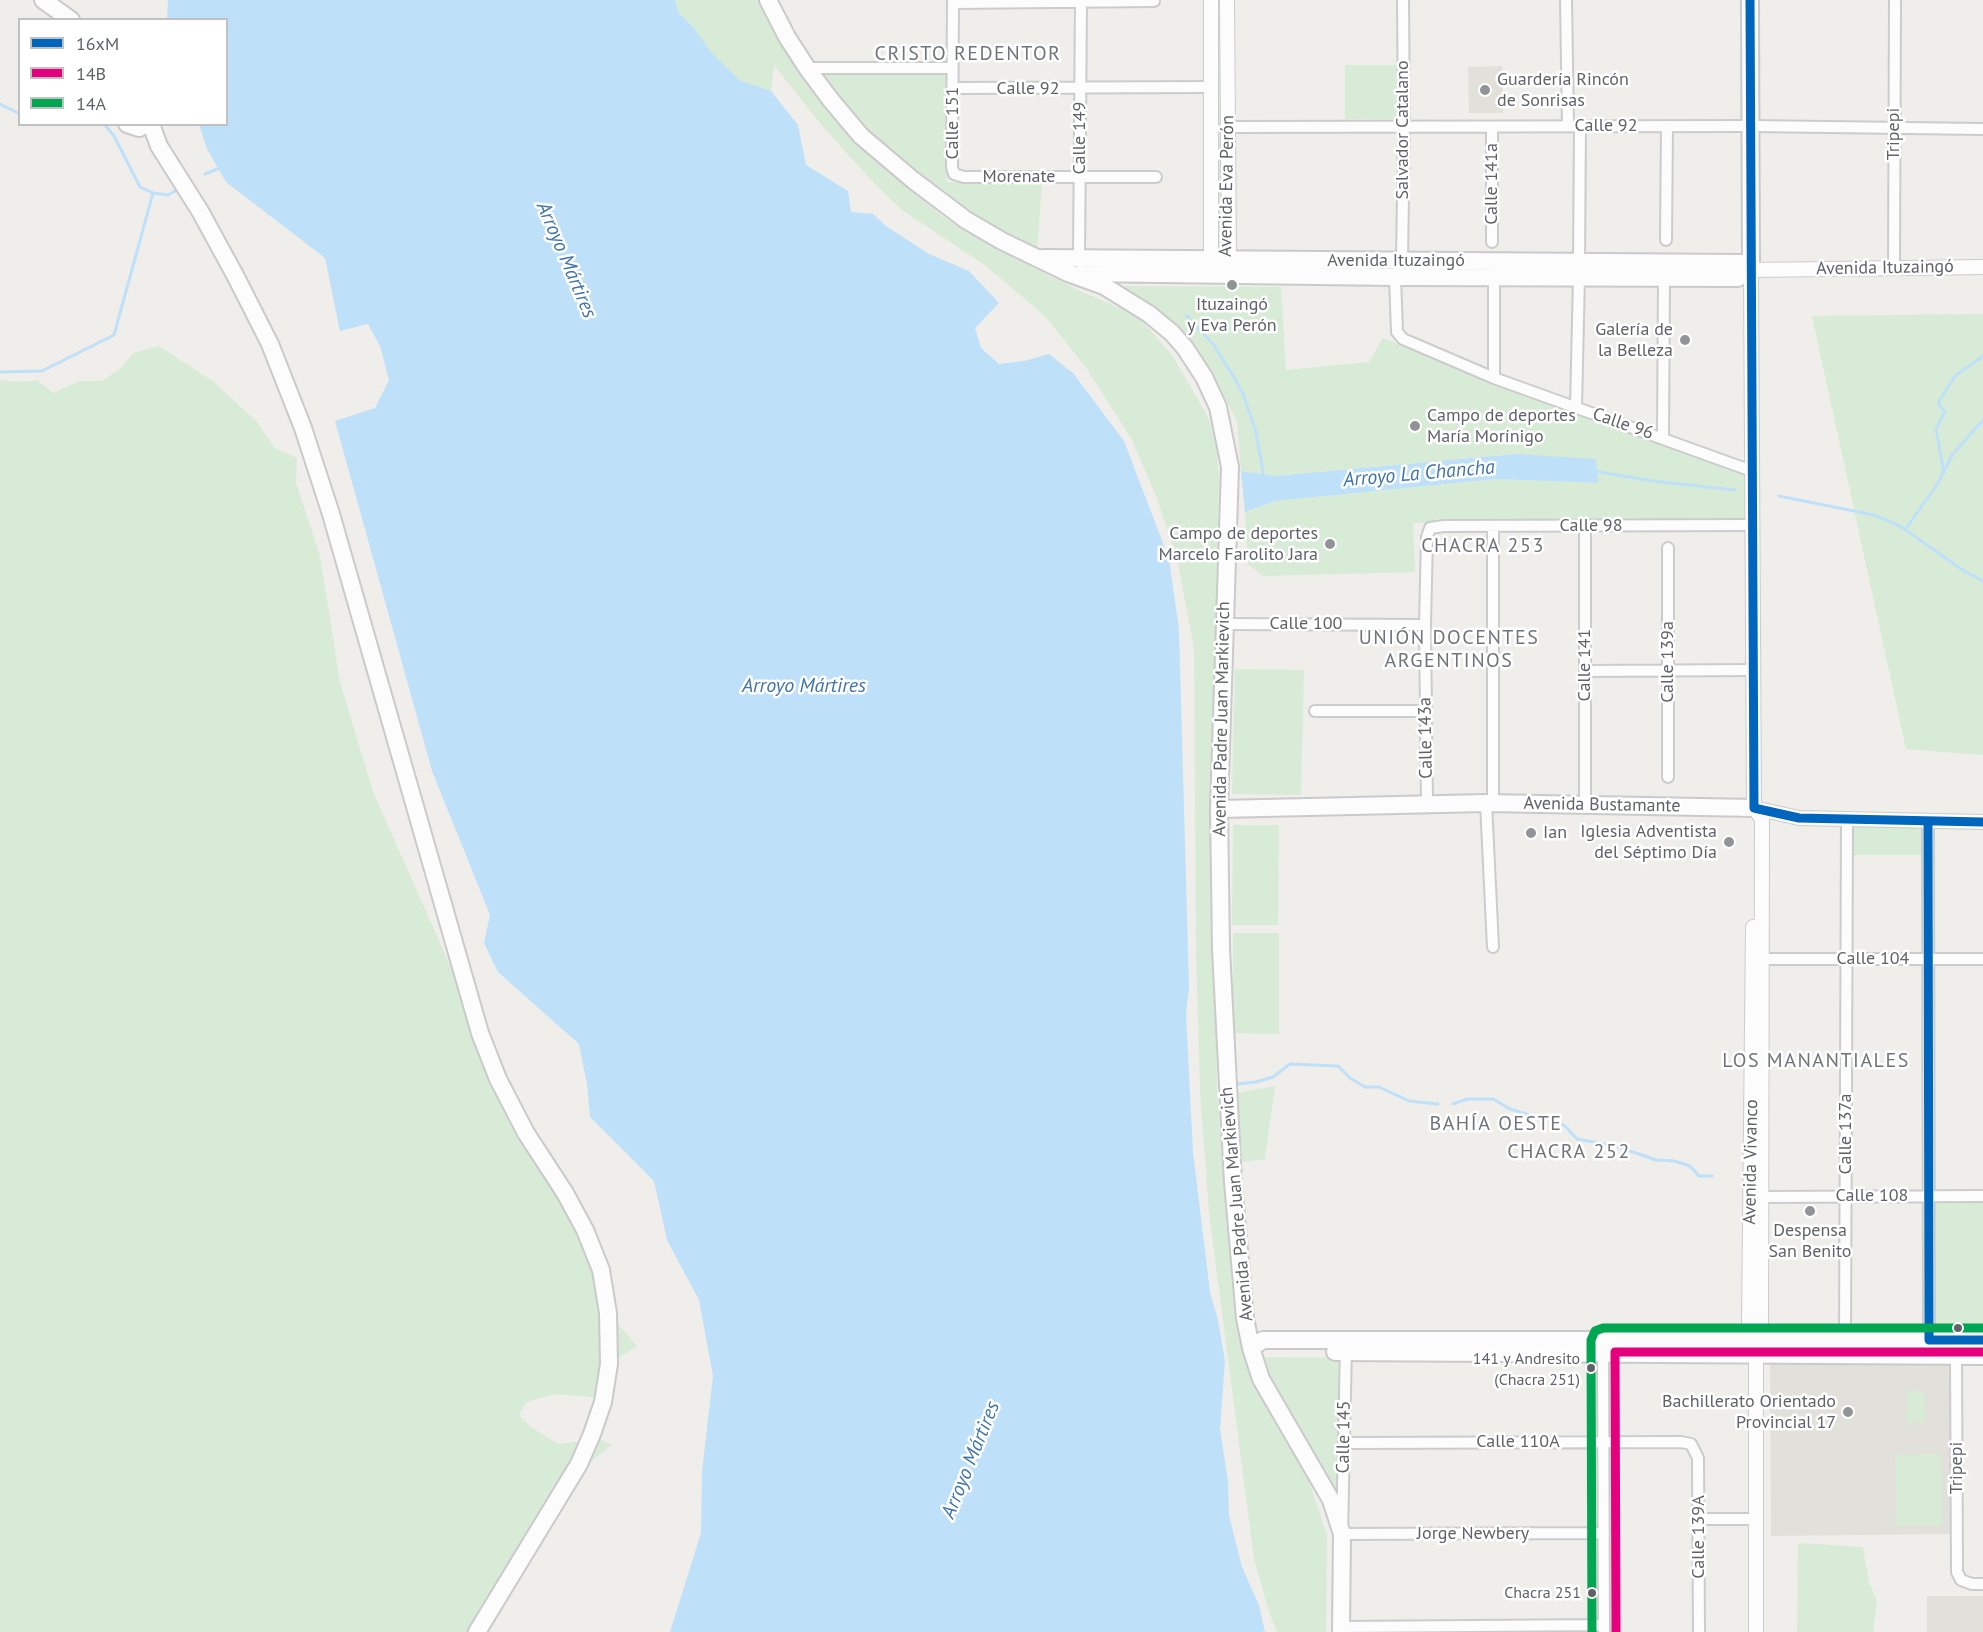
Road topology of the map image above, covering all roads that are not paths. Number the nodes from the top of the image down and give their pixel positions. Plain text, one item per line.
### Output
1 (43, 0) edge
2 (768, 0) edge
3 (1212, 0) edge
4 (1227, 0) edge
5 (1403, 0) edge
6 (1566, 0) edge
7 (1750, 0) edge
8 (1895, 0) edge
9 (1081, 1) edge
10 (1154, 1) edge
11 (953, 2) edge
12 (68, 18) edge
13 (807, 68) junction
14 (952, 68) junction
15 (1212, 87) junction
16 (952, 88) junction
17 (1081, 89) junction
18 (142, 126) edge
19 (1574, 126) junction
20 (1667, 126) junction
21 (1751, 126) junction
22 (1229, 127) junction
23 (1404, 127) junction
24 (1492, 127) junction
25 (1894, 129) junction
26 (1983, 129) edge
27 (954, 174) joint
28 (1080, 177) junction
29 (1156, 177) dead end
30 (1666, 240) dead end
31 (1492, 242) dead end
32 (1039, 258) junction
33 (1402, 261) junction
34 (1220, 264) junction
35 (1084, 266) junction
36 (1983, 267) edge
37 (1894, 268) junction
38 (1579, 269) junction
39 (1751, 270) junction
40 (1068, 273) junction
41 (1395, 277) junction
42 (1494, 277) junction
43 (1664, 277) junction
44 (1494, 378) junction
45 (1576, 407) junction
46 (1663, 438) junction
47 (1752, 471) junction
48 (1752, 525) junction
49 (1493, 526) junction
50 (1585, 526) junction
51 (1430, 528) joint
52 (1668, 548) dead end
53 (1224, 624) junction
54 (1425, 625) junction
55 (1668, 670) junction
56 (1753, 670) junction
57 (1585, 671) junction
58 (1314, 711) dead end
59 (1426, 711) junction
60 (1668, 777) dead end
61 (1490, 803) junction
62 (1427, 804) junction
63 (1586, 805) junction
64 (1219, 809) junction
65 (1756, 812) junction
66 (1847, 821) junction
67 (1928, 822) junction
68 (1983, 822) edge
69 (1493, 947) dead end
70 (1762, 959) junction
71 (1847, 959) junction
72 (1929, 959) junction
73 (1983, 959) edge
74 (1846, 1196) junction
75 (1929, 1196) junction
76 (1983, 1196) edge
77 (1762, 1197) junction
78 (1845, 1340) junction
79 (1929, 1340) junction
80 (1983, 1340) edge
81 (1755, 1341) junction
82 (1346, 1346) junction
83 (1603, 1347) junction
84 (1251, 1348) junction
85 (1956, 1356) junction
86 (1983, 1356) edge
87 (1603, 1442) junction
88 (1344, 1443) junction
89 (1691, 1444) joint
90 (1756, 1519) junction
91 (1698, 1520) junction
92 (1604, 1533) junction
93 (1342, 1534) junction
94 (1983, 1584) edge
95 (1604, 1629) edge
96 (1341, 1630) edge
97 (477, 1632) edge
98 (1699, 1632) edge
99 (1756, 1632) edge

1 - 12 main road
2 - 13 main road, Avenida Padre Juan Markievich
3 - 15 street, Avenida Eva Perón
4 - 22 street, Avenida Eva Perón
5 - 23 street, Salvador Catalano
6 - 19 street
7 - 21 main road, Avenida Vivanco
8 - 25 street, Tripepi
9 - 10 street
9 - 11 street
9 - 17 street, Calle 149
11 - 14 street, Calle 151
13 - 14 street
13 - 32 main road, Avenida Padre Juan Markievich
14 - 16 street, Calle 151
15 - 17 street, Calle 92
15 - 34 street, Avenida Eva Perón
16 - 17 street, Calle 92
16 - 27 street, Calle 151
17 - 28 street, Calle 149
18 - 97 main road
19 - 20 street, Calle 92
19 - 24 street, Calle 92
19 - 38 street
20 - 21 street, Calle 92
20 - 30 street
21 - 25 street, Calle 92
21 - 39 main road, Avenida Vivanco
22 - 23 street, Calle 92
22 - 34 street, Avenida Eva Perón
23 - 24 street, Calle 92
23 - 33 street, Salvador Catalano
24 - 31 street, Calle 141a
25 - 26 street, Calle 92
25 - 37 street, Tripepi
27 - 28 street, Morenate
28 - 29 street, Morenate
28 - 35 street, Calle 149
32 - 35 main road, Avenida Ituzaingó
32 - 40 main road, Avenida Padre Juan Markievich
33 - 34 main road, Avenida Ituzaingó
33 - 38 main road, Avenida Ituzaingó
33 - 41 street
34 - 35 main road, Avenida Ituzaingó
34 - 41 main road, Avenida Ituzaingó
35 - 40 main road, Avenida Ituzaingó
36 - 37 street, Avenida Ituzaingó
37 - 39 street, Avenida Ituzaingó
38 - 39 main road, Avenida Ituzaingó
38 - 42 main road, Avenida Ituzaingó
38 - 43 main road, Avenida Ituzaingó
38 - 45 street
39 - 43 main road, Avenida Ituzaingó
39 - 47 street, Avenida Vivanco
40 - 53 main road, Avenida Padre Juan Markievich
41 - 42 main road, Avenida Ituzaingó
41 - 44 street, Calle 96
42 - 44 street
43 - 46 street
44 - 45 street, Calle 96
45 - 46 street, Calle 96
46 - 47 street, Calle 96
47 - 48 street, Avenida Vivanco
48 - 50 street, Calle 98
48 - 56 street, Avenida Vivanco
49 - 50 street, Calle 98
49 - 51 street, Calle 98
49 - 61 street
50 - 57 street, Calle 141
51 - 54 street, Calle 143a
52 - 55 street, Calle 139a
53 - 54 street, Calle 100
53 - 64 main road, Avenida Padre Juan Markievich
54 - 59 street, Calle 143a
55 - 56 street
55 - 57 street
55 - 60 street, Calle 139a
56 - 65 street, Avenida Vivanco
57 - 63 street, Calle 141
58 - 59 street
59 - 62 street, Calle 143a
61 - 62 main road, Avenida Bustamante
61 - 63 main road, Avenida Bustamante
61 - 69 street
62 - 64 main road, Avenida Bustamante
63 - 65 main road, Avenida Bustamante
64 - 84 main road, Avenida Padre Juan Markievich
65 - 66 street, Avenida Bustamante
65 - 70 street, Avenida Vivanco
65 - 81 street, Avenida Vivanco
66 - 67 street, Avenida Bustamante
66 - 71 street, Calle 137a
67 - 68 street, Avenida Bustamante
67 - 72 street
70 - 71 street, Calle 104
70 - 77 street, Avenida Vivanco
71 - 72 street, Calle 104
71 - 74 street, Calle 137a
72 - 73 street, Calle 104
72 - 75 street
74 - 75 street, Calle 108
74 - 77 street, Calle 108
74 - 78 street, Calle 137a
75 - 76 street, Calle 108
75 - 79 street
77 - 81 street, Avenida Vivanco
78 - 79 main road
78 - 81 main road
79 - 80 main road
81 - 83 main road
81 - 85 main road
81 - 90 street, Avenida Vivanco
82 - 83 main road
82 - 84 main road
82 - 88 street, Calle 145
83 - 87 street
84 - 93 main road, Avenida Padre Juan Markievich
85 - 86 main road
85 - 94 street, Tripepi
87 - 88 street, Calle 110A
87 - 89 street, Calle 110A
87 - 92 street
88 - 93 street, Calle 145
89 - 91 street, Calle 139A
90 - 91 street
90 - 99 street, Avenida Vivanco
91 - 98 street, Calle 139A
92 - 93 street, Jorge Newbery
92 - 95 street
93 - 96 main road, Avenida Padre Juan Markievich
95 - 96 street

